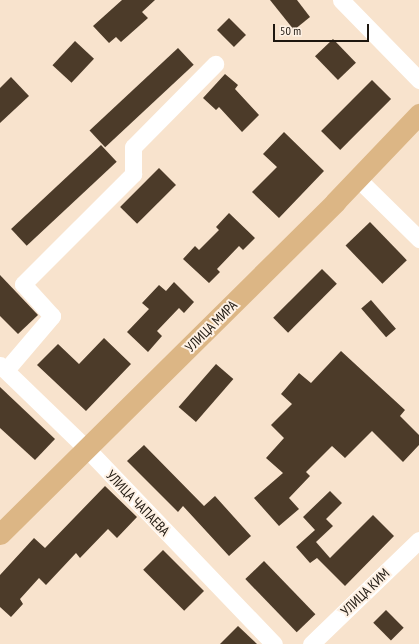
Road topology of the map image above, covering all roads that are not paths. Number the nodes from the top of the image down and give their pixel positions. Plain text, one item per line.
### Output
1 (341, 0) edge
2 (215, 64) dead end
3 (419, 80) edge
4 (419, 114) edge
5 (358, 178) junction
6 (419, 239) edge
7 (3, 367) edge
8 (87, 449) junction
9 (0, 534) edge
10 (419, 540) edge
11 (274, 644) edge
12 (311, 644) edge

1 - 3 street
2 - 7 street
4 - 5 main road, УЛИЦА МИРА
5 - 6 street
5 - 8 main road, УЛИЦА МИРА
7 - 8 street, УЛИЦА ЧАПАЕВА
8 - 9 main road, УЛИЦА МИРА
8 - 11 street, УЛИЦА ЧАПАЕВА
10 - 12 street, УЛИЦА КИМ

